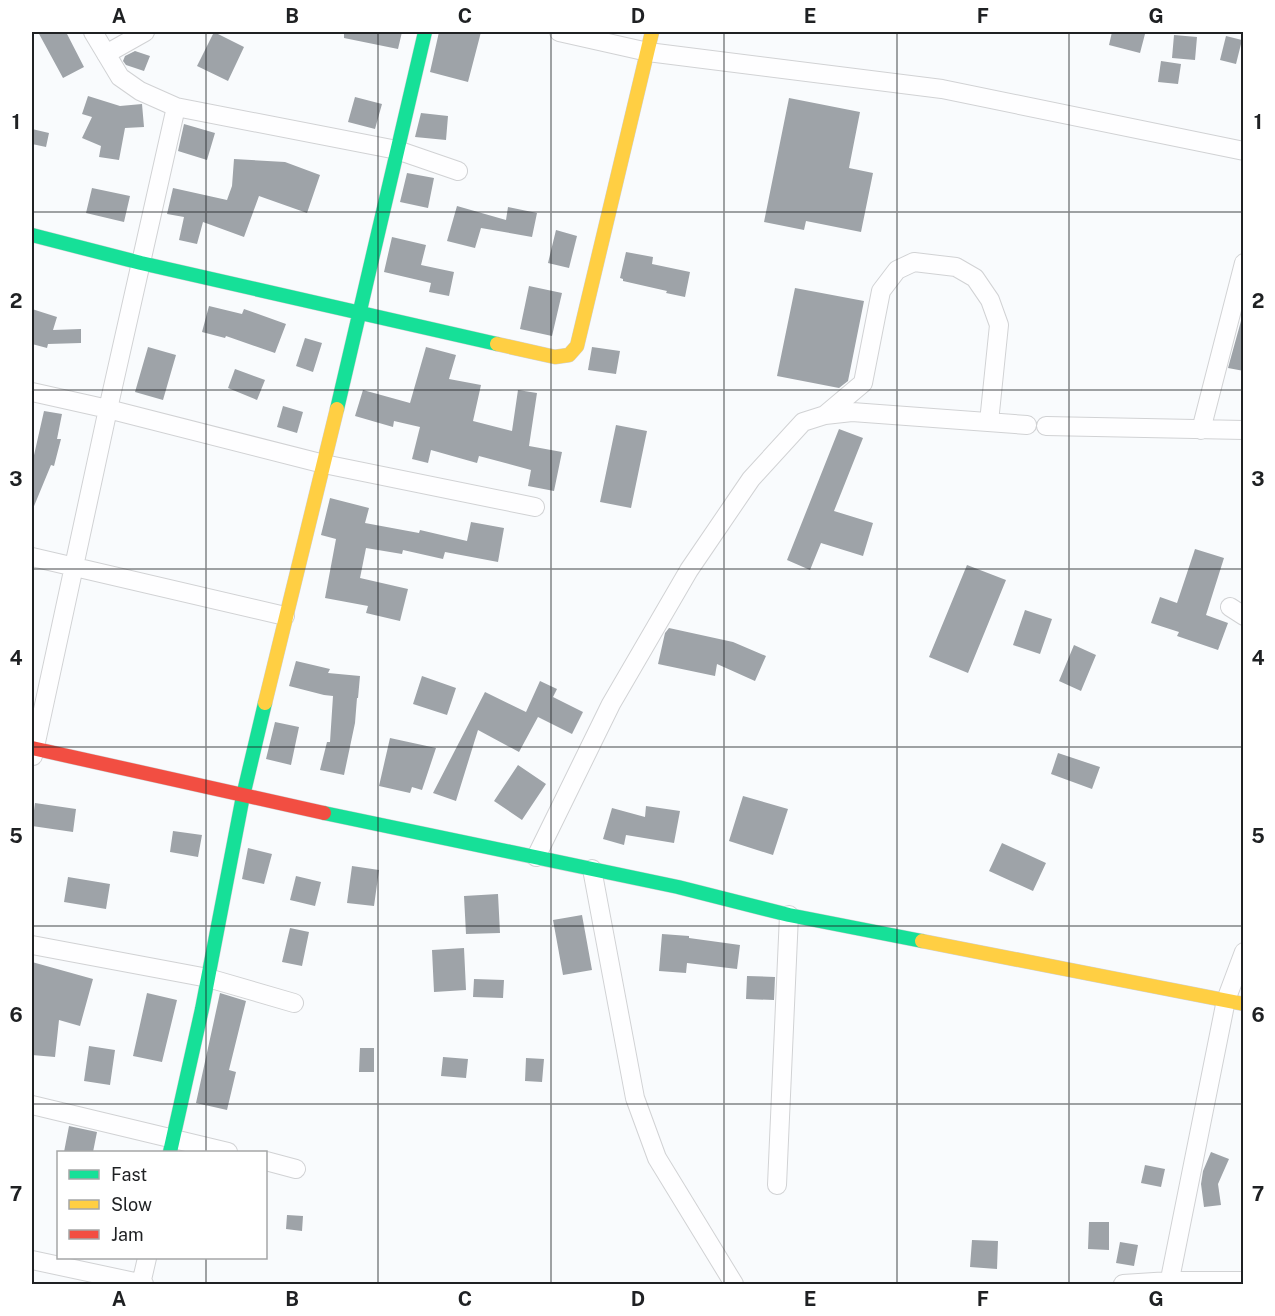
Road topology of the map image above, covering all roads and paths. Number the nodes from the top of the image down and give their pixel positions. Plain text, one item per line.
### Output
1 (93, 32) edge
2 (145, 32) edge
3 (425, 32) edge
4 (558, 32) edge
5 (652, 32) edge
6 (648, 52) junction
7 (106, 54) junction
8 (176, 107) junction
9 (397, 150) junction
10 (1244, 151) edge
11 (458, 171) dead end
12 (32, 235) edge
13 (141, 263) junction
14 (1244, 263) edge
15 (359, 313) junction
16 (32, 392) edge
17 (108, 409) junction
18 (825, 415) junction
19 (989, 422) junction
20 (1027, 425) dead end
21 (1046, 426) dead end
22 (1202, 430) junction
23 (1244, 430) edge
24 (324, 464) junction
25 (535, 507) dead end
26 (32, 557) edge
27 (75, 566) junction
28 (285, 616) junction
29 (33, 754) edge
30 (243, 796) junction
31 (536, 857) junction
32 (592, 869) junction
33 (789, 915) junction
34 (32, 945) edge
35 (1244, 951) edge
36 (208, 978) junction
37 (1235, 1002) edge
38 (294, 1003) dead end
39 (32, 1105) edge
40 (172, 1146) edge
41 (219, 1151) edge
42 (267, 1161) edge
43 (297, 1169) dead end
44 (777, 1185) dead end
45 (147, 1259) edge
46 (32, 1260) edge
47 (1244, 1281) edge
48 (1169, 1283) edge
49 (142, 1284) edge
50 (731, 1284) edge
51 (1123, 1284) edge

1 - 7 street
2 - 7 street
3 - 9 main road
4 - 6 street
5 - 6 main road
6 - 10 street
6 - 15 main road
7 - 8 street
8 - 9 street
8 - 13 street
9 - 11 street
9 - 15 main road
12 - 13 main road
13 - 15 main road
13 - 17 street
14 - 22 street
15 - 24 main road
16 - 17 street
17 - 24 street
17 - 27 street
18 - 19 street
18 - 19 street
18 - 31 street
19 - 20 street
21 - 22 street
22 - 23 street
24 - 25 street
24 - 28 main road
26 - 27 street
27 - 28 street
27 - 29 street
28 - 30 main road
29 - 30 main road
30 - 31 main road
30 - 36 main road
31 - 32 main road
32 - 33 main road
32 - 50 street
33 - 37 main road
33 - 44 street
34 - 36 street
35 - 37 street
36 - 38 street
36 - 40 main road
37 - 48 street
39 - 40 street
40 - 41 street
42 - 43 street
45 - 49 street
46 - 49 street
47 - 48 street
48 - 51 street

